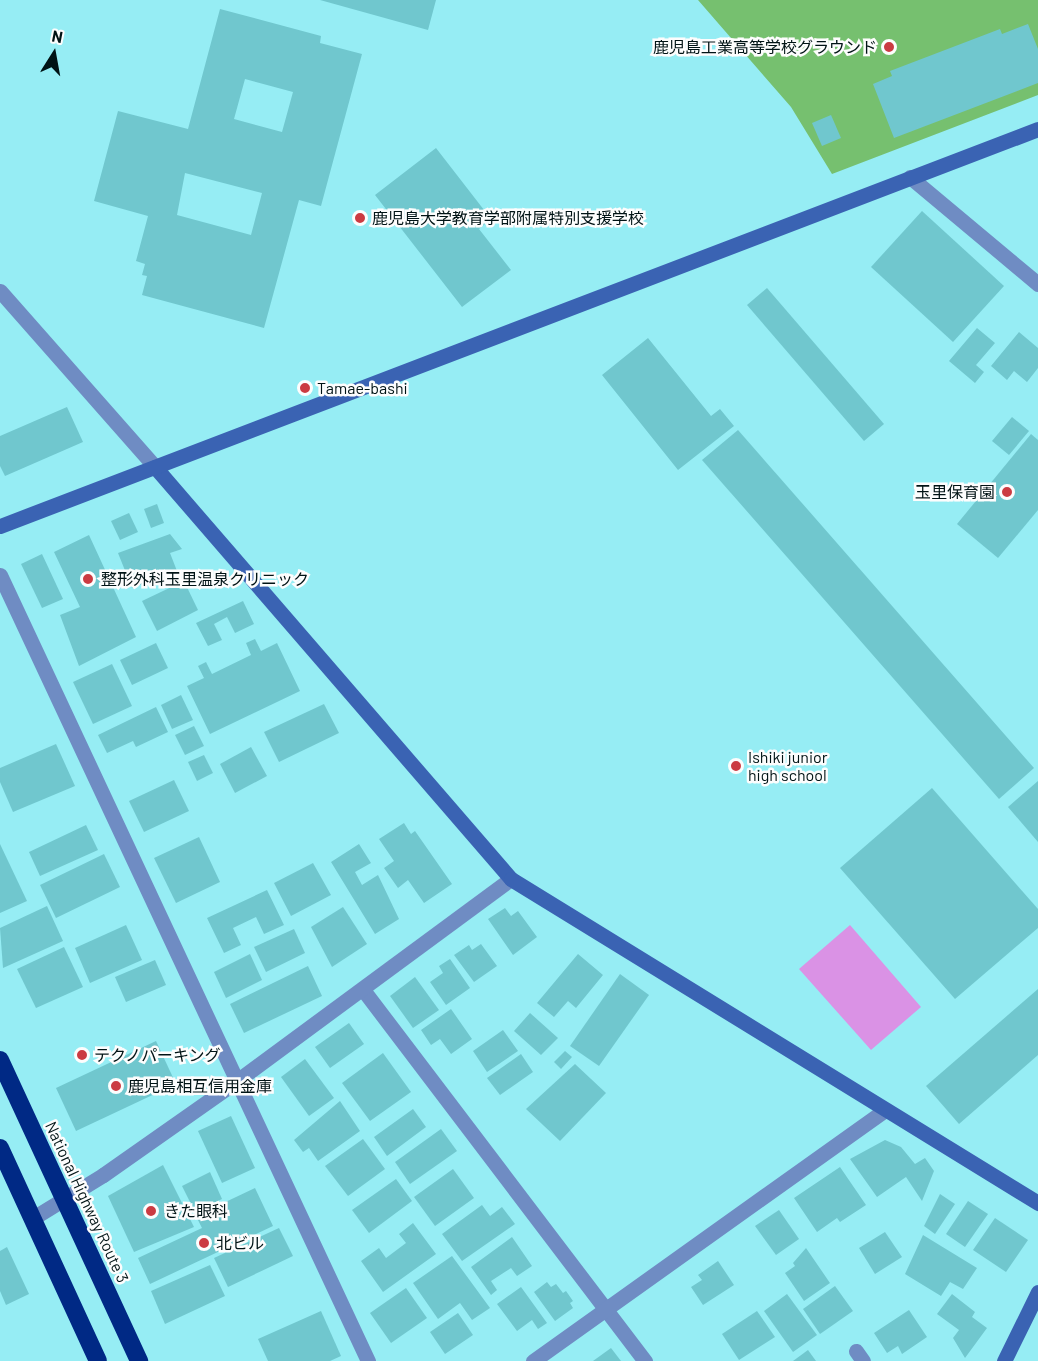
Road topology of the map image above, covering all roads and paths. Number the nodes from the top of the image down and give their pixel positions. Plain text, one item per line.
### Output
1 (1038, 129) edge
2 (910, 177) junction
3 (1038, 284) edge
4 (0, 291) edge
5 (155, 467) junction
6 (0, 526) edge
7 (0, 575) edge
8 (511, 879) junction
9 (363, 991) junction
10 (0, 1060) edge
11 (238, 1080) junction
12 (883, 1111) junction
13 (0, 1148) edge
14 (64, 1199) junction
15 (1038, 1203) edge
16 (33, 1218) junction
17 (1038, 1292) edge
18 (607, 1307) junction
19 (98, 1361) edge
20 (139, 1361) edge
21 (368, 1361) edge
22 (533, 1361) edge
23 (645, 1361) edge
24 (1004, 1361) edge

1 - 2 street
2 - 3 street
2 - 5 street
4 - 5 street
5 - 6 street
5 - 8 street
7 - 11 street
8 - 9 street
8 - 12 street
9 - 11 street
9 - 18 street
10 - 14 highway, National Highway Route 3
11 - 14 street
11 - 21 street
12 - 15 street
12 - 18 street
13 - 16 highway
14 - 16 street
14 - 20 highway, National Highway Route 3
16 - 19 highway
17 - 24 street
18 - 22 street
18 - 23 street

